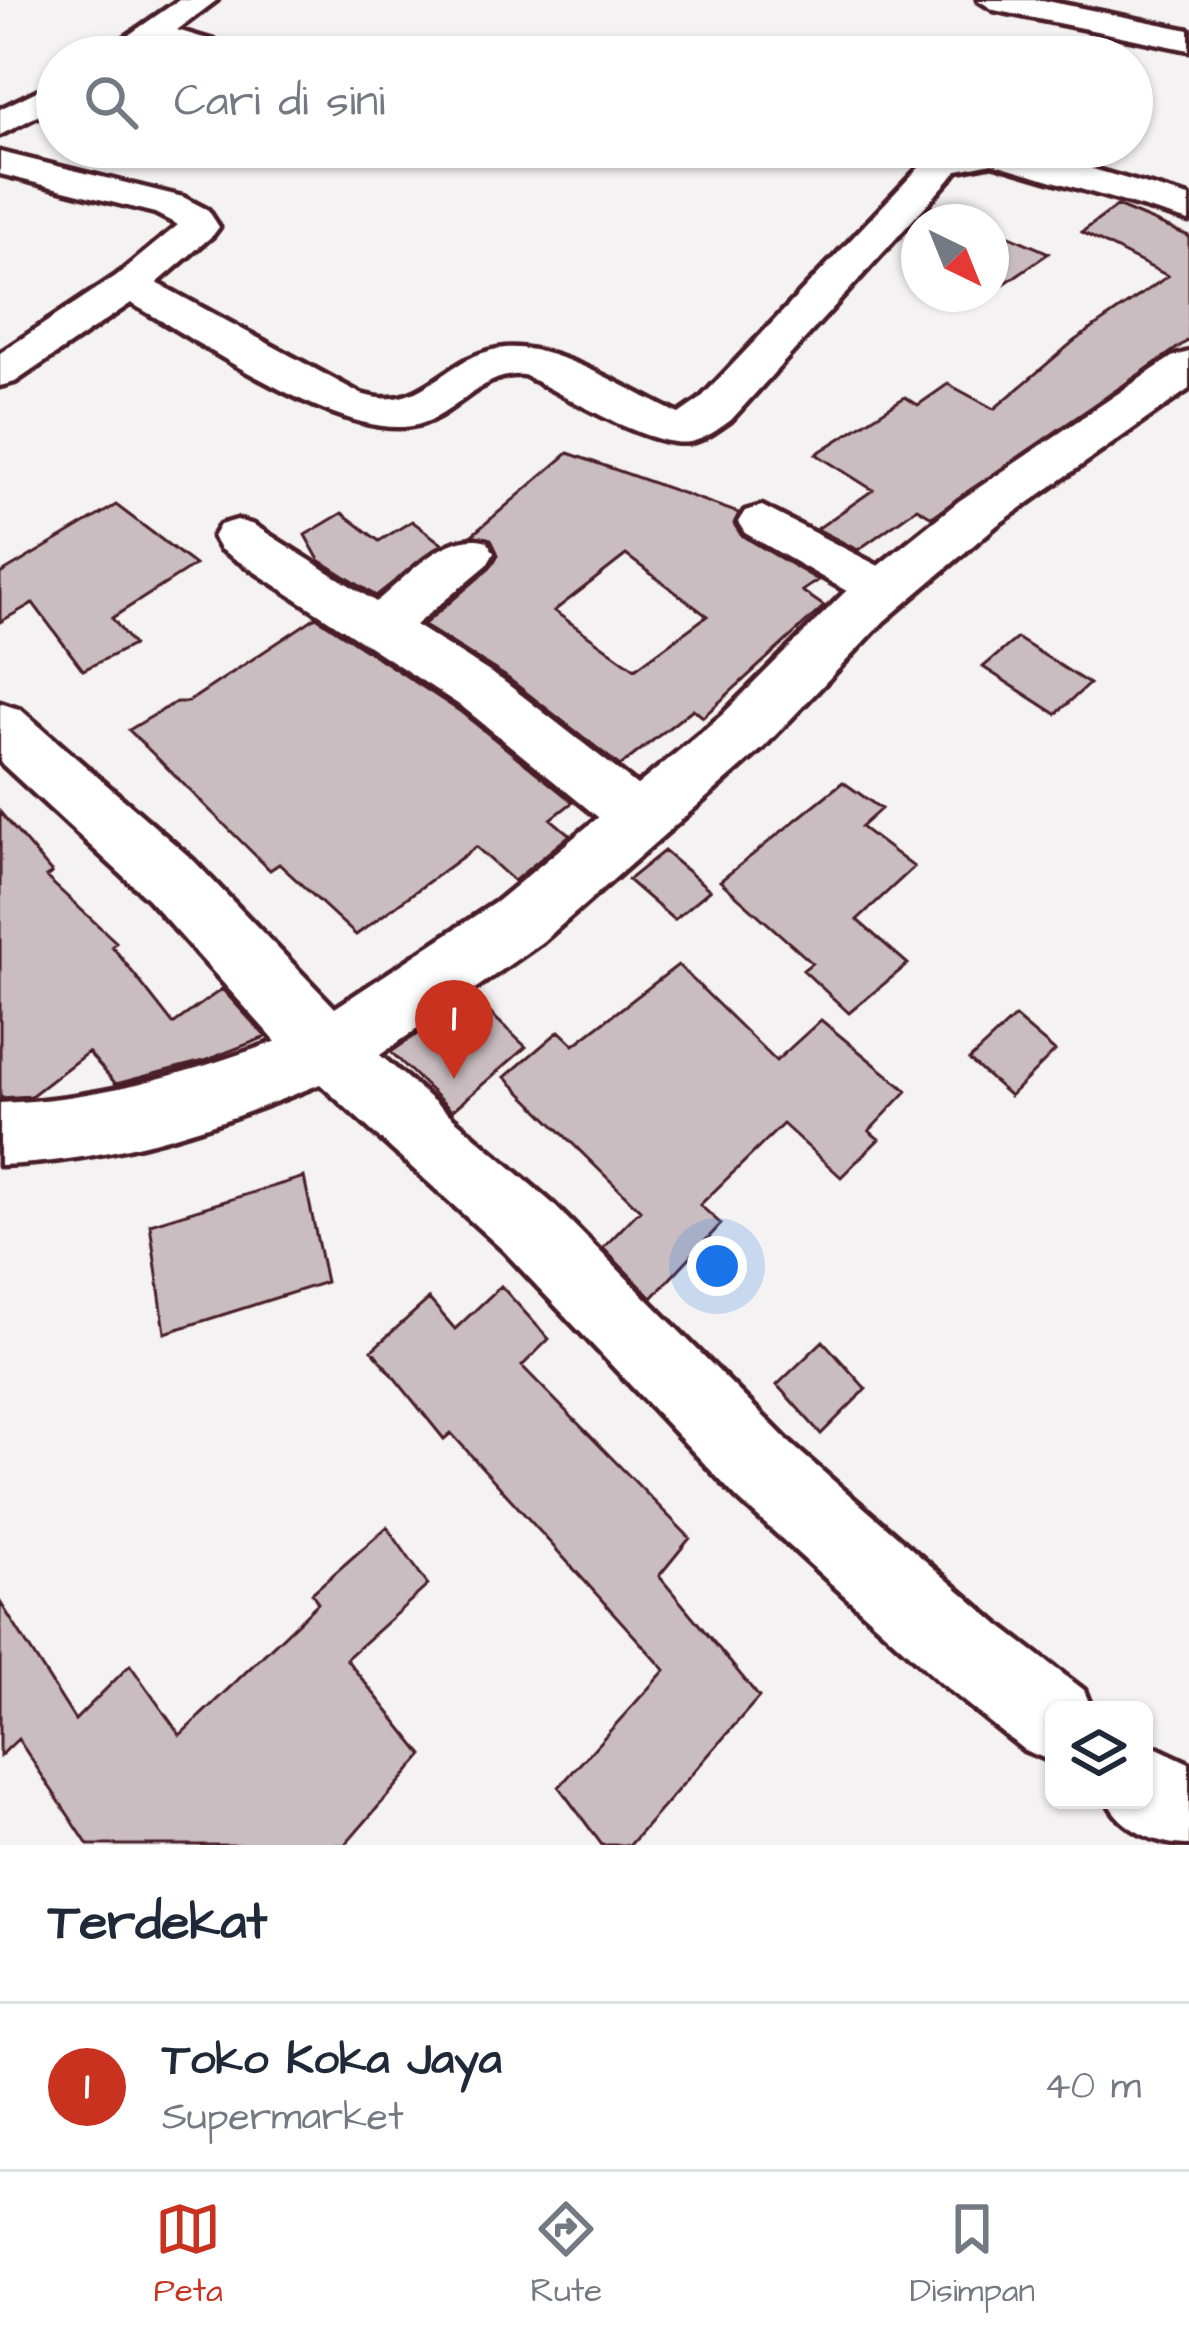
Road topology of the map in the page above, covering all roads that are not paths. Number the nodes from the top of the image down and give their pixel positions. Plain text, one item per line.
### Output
1 (201, 0) edge
2 (994, 0) edge
3 (153, 34) junction
4 (150, 36) edge
5 (160, 36) edge
6 (1099, 36) edge
7 (1189, 40) edge
8 (1153, 42) edge
9 (36, 103) edge
10 (0, 124) edge
11 (0, 163) edge
12 (939, 168) edge
13 (1070, 168) edge
14 (1189, 209) edge
15 (130, 285) junction
16 (1189, 367) edge
17 (0, 374) edge
18 (762, 522) dead end
19 (237, 537) dead end
20 (470, 553) dead end
21 (884, 590) junction
22 (379, 627) junction
23 (0, 726) edge
24 (640, 820) junction
25 (329, 1051) junction
26 (0, 1133) edge
27 (1045, 1713) edge
28 (1153, 1790) edge
29 (1189, 1812) edge

1 - 3 street
2 - 6 street
3 - 4 street
3 - 5 street
7 - 8 street
9 - 10 street
11 - 15 street
12 - 15 street
13 - 14 street
15 - 17 street
16 - 21 main road
18 - 21 street
19 - 22 street
20 - 22 street
21 - 24 main road
22 - 24 street
23 - 25 main road
24 - 25 main road
25 - 26 street
25 - 27 street
28 - 29 street

